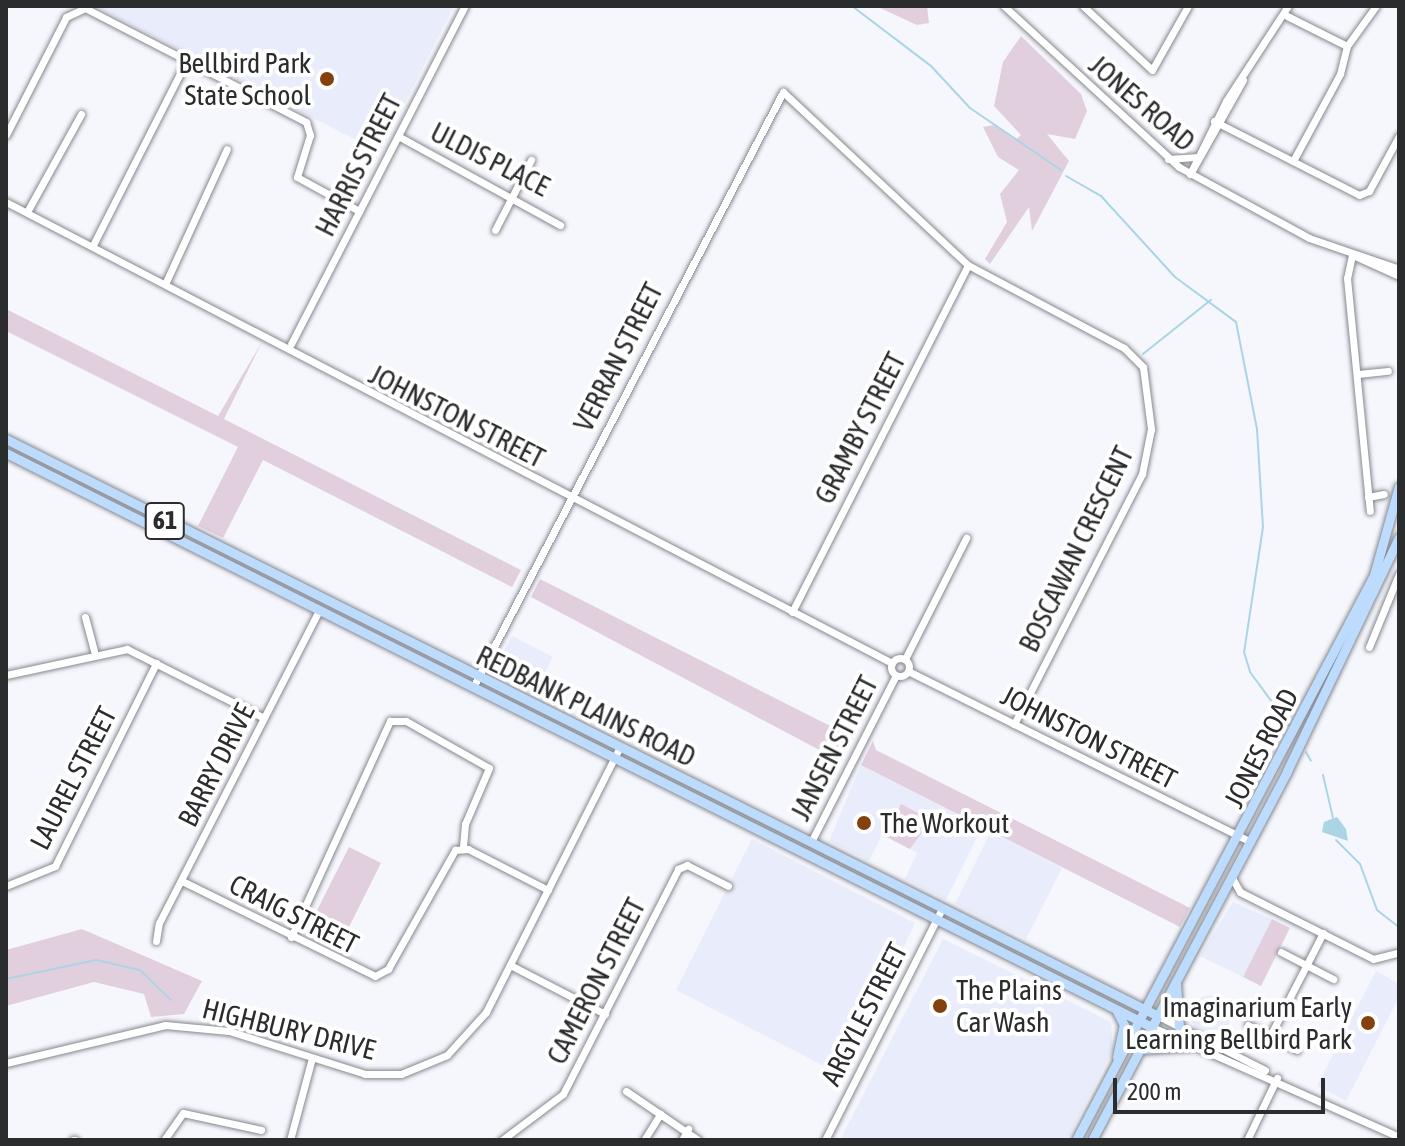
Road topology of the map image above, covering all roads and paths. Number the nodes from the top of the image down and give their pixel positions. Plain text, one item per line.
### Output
1 (465, 6) edge
2 (1004, 6) edge
3 (1083, 6) edge
4 (1188, 6) edge
5 (1288, 6) edge
6 (1376, 6) edge
7 (78, 8) edge
8 (1287, 16) junction
9 (1347, 46) junction
10 (187, 60) junction
11 (783, 92) joint
12 (81, 114) dead end
13 (1218, 123) junction
14 (6, 135) edge
15 (398, 136) junction
16 (1399, 136) edge
17 (227, 149) dead end
18 (1195, 157) junction
19 (1168, 159) junction
20 (531, 160) dead end
21 (1293, 161) junction
22 (1190, 174) junction
23 (513, 196) junction
24 (6, 202) edge
25 (359, 211) junction
26 (27, 212) junction
27 (560, 225) dead end
28 (495, 230) dead end
29 (93, 245) junction
30 (1354, 256) junction
31 (968, 265) junction
32 (1399, 269) edge
33 (1399, 276) edge
34 (166, 282) junction
35 (291, 344) junction
36 (1388, 371) dead end
37 (1358, 374) junction
38 (6, 439) edge
39 (6, 453) edge
40 (1399, 486) edge
41 (1384, 494) dead end
42 (1368, 497) junction
43 (569, 499) junction
44 (1370, 511) dead end
45 (1399, 537) edge
46 (966, 538) dead end
47 (1399, 574) edge
48 (319, 611) junction
49 (792, 612) junction
50 (85, 617) dead end
51 (1369, 647) dead end
52 (94, 651) junction
53 (905, 659) junction
54 (156, 663) junction
55 (892, 663) junction
56 (908, 671) junction
57 (6, 675) edge
58 (896, 675) junction
59 (475, 682) junction
60 (264, 718) junction
61 (1014, 724) junction
62 (620, 747) junction
63 (613, 759) junction
64 (771, 822) junction
65 (1240, 837) junction
66 (811, 842) junction
67 (1251, 842) junction
68 (463, 849) junction
69 (804, 851) junction
70 (1232, 878) junction
71 (182, 881) junction
72 (6, 886) edge
73 (728, 886) dead end
74 (548, 890) junction
75 (1240, 892) junction
76 (1223, 893) junction
77 (942, 908) junction
78 (936, 920) junction
79 (1323, 933) junction
80 (998, 935) junction
81 (291, 937) junction
82 (156, 941) dead end
83 (1281, 952) dead end
84 (1397, 953) edge
85 (510, 965) junction
86 (1306, 965) junction
87 (1039, 971) junction
88 (1177, 979) junction
89 (1333, 979) dead end
90 (1115, 1009) junction
91 (1147, 1011) junction
92 (605, 1014) junction
93 (1158, 1016) junction
94 (1142, 1022) junction
95 (1248, 1025) dead end
96 (1152, 1027) junction
97 (1179, 1027) junction
98 (1270, 1036) junction
99 (1192, 1046) junction
100 (1141, 1049) junction
101 (1297, 1050) dead end
102 (312, 1058) junction
103 (6, 1063) edge
104 (1277, 1078) junction
105 (626, 1091) dead end
106 (1101, 1097) junction
107 (660, 1114) junction
108 (688, 1129) junction
109 (261, 1130) dead end
110 (1399, 1138) edge
111 (164, 1140) edge
112 (290, 1140) edge
113 (502, 1140) edge
114 (644, 1140) edge
115 (682, 1140) edge
116 (698, 1140) edge
117 (825, 1140) edge
118 (1076, 1140) edge
119 (1092, 1140) edge
120 (1247, 1140) edge

1 - 15 street, HARRIS STREET
2 - 19 street, JONES ROAD
3 - 4 street
5 - 8 street
6 - 9 street
7 - 10 street
7 - 14 street
8 - 9 street
8 - 13 street
9 - 21 street
10 - 25 street
10 - 29 street
11 - 31 street, BOSCAWAN CRESCENT
11 - 43 street, VERRAN STREET
12 - 26 street
13 - 18 street
13 - 21 street
13 - 22 street
15 - 23 street, ULDIS PLACE
15 - 25 street, HARRIS STREET
16 - 21 street
17 - 34 street
18 - 19 street
18 - 22 street
19 - 22 street, JONES ROAD
20 - 23 street
22 - 30 street, JONES ROAD
23 - 27 street, ULDIS PLACE
23 - 28 street
24 - 26 street, JOHNSTON STREET
25 - 35 street, HARRIS STREET
26 - 29 street, JOHNSTON STREET
29 - 34 street, JOHNSTON STREET
30 - 32 street, JONES ROAD
30 - 33 street, JONES ROAD
30 - 37 street
31 - 49 street, GRAMBY STREET
31 - 61 street, BOSCAWAN CRESCENT
34 - 35 street, JOHNSTON STREET
35 - 43 street, JOHNSTON STREET
36 - 37 street
37 - 42 street
38 - 59 main road, REDBANK PLAINS ROAD / 61
39 - 48 main road, REDBANK PLAINS ROAD / 61
40 - 65 main road, JONES ROAD
41 - 42 street
42 - 44 street
43 - 49 street, JOHNSTON STREET
43 - 59 street, VERRAN STREET
45 - 67 main road, JONES ROAD
46 - 53 street
47 - 51 street
48 - 59 main road, REDBANK PLAINS ROAD / 61
48 - 60 street, BARRY DRIVE
49 - 55 street, JOHNSTON STREET
50 - 52 street
52 - 54 street
52 - 57 street
53 - 55 street
53 - 56 street
54 - 60 street
54 - 72 street, LAUREL STREET
55 - 58 street
56 - 58 street
56 - 61 street, JOHNSTON STREET
58 - 66 street, JANSEN STREET
59 - 62 main road, REDBANK PLAINS ROAD / 61
59 - 63 main road, REDBANK PLAINS ROAD / 61
60 - 71 street, BARRY DRIVE
61 - 65 street, JOHNSTON STREET
62 - 63 street, HIGHBURY DRIVE
62 - 64 main road, REDBANK PLAINS ROAD / 61
63 - 69 main road, REDBANK PLAINS ROAD / 61
63 - 74 street, HIGHBURY DRIVE
64 - 66 main road, REDBANK PLAINS ROAD / 61
64 - 69 main road
65 - 67 street, JOHNSTON STREET
65 - 91 main road, JONES ROAD
66 - 77 main road, REDBANK PLAINS ROAD / 61
67 - 70 main road, JONES ROAD
68 - 74 street
68 - 81 street, CRAIG STREET
68 - 81 street
69 - 78 main road, REDBANK PLAINS ROAD / 61
70 - 75 street
70 - 76 main road, JONES ROAD
71 - 81 street, CRAIG STREET
71 - 82 street, BARRY DRIVE
73 - 92 street, CAMERON STREET
74 - 85 street, HIGHBURY DRIVE
75 - 76 street
75 - 79 street
76 - 88 main road, JONES ROAD
77 - 78 street, ARGYLE STREET
77 - 80 main road, REDBANK PLAINS ROAD / 61
78 - 87 main road, REDBANK PLAINS ROAD / 61
78 - 117 street, ARGYLE STREET
79 - 84 street
79 - 86 street
80 - 87 main road
80 - 91 main road, REDBANK PLAINS ROAD / 61
83 - 86 street
85 - 92 street
85 - 102 street, HIGHBURY DRIVE
86 - 89 street
86 - 98 street
87 - 90 main road, REDBANK PLAINS ROAD / 61
88 - 93 main road, JONES ROAD
88 - 97 main road
90 - 94 main road, REDBANK PLAINS ROAD / 61
90 - 106 main road
91 - 93 main road, 61
91 - 94 main road, JONES ROAD
92 - 113 street, CAMERON STREET
93 - 96 main road
93 - 97 street
94 - 96 main road, REDBANK PLAINS ROAD / 61
94 - 106 main road
95 - 98 street
96 - 99 street
96 - 100 main road
97 - 104 street
98 - 101 street
99 - 100 main road
99 - 104 street
100 - 119 main road
102 - 103 street, HIGHBURY DRIVE
102 - 112 street
104 - 110 street
104 - 120 street
105 - 107 street
106 - 118 main road
107 - 108 street
107 - 114 street
108 - 115 street
108 - 116 street
109 - 111 street

